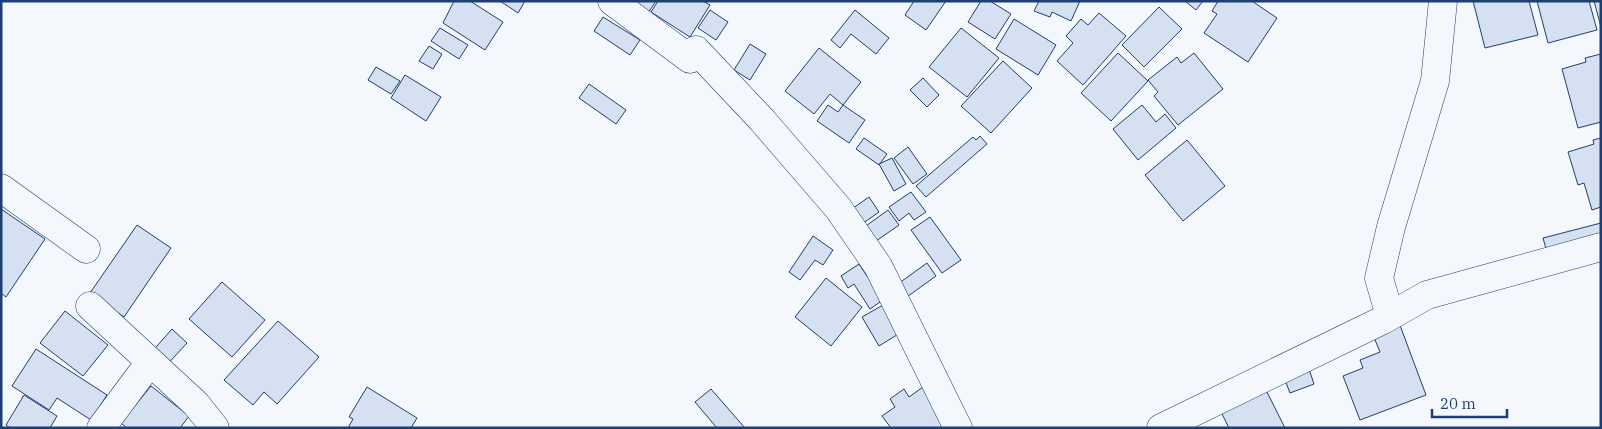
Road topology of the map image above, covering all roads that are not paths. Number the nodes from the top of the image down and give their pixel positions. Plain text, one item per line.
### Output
1 (612, 1) edge
2 (1443, 1) edge
3 (1, 188) edge
4 (1601, 247) edge
5 (86, 249) dead end
6 (90, 306) dead end
7 (1390, 316) junction
8 (150, 362) junction
9 (100, 428) edge
10 (215, 428) edge
11 (958, 428) edge
12 (1161, 428) edge

1 - 11 street
2 - 7 street
3 - 5 street
4 - 7 street
6 - 8 street
7 - 12 street
8 - 9 street
8 - 10 street

